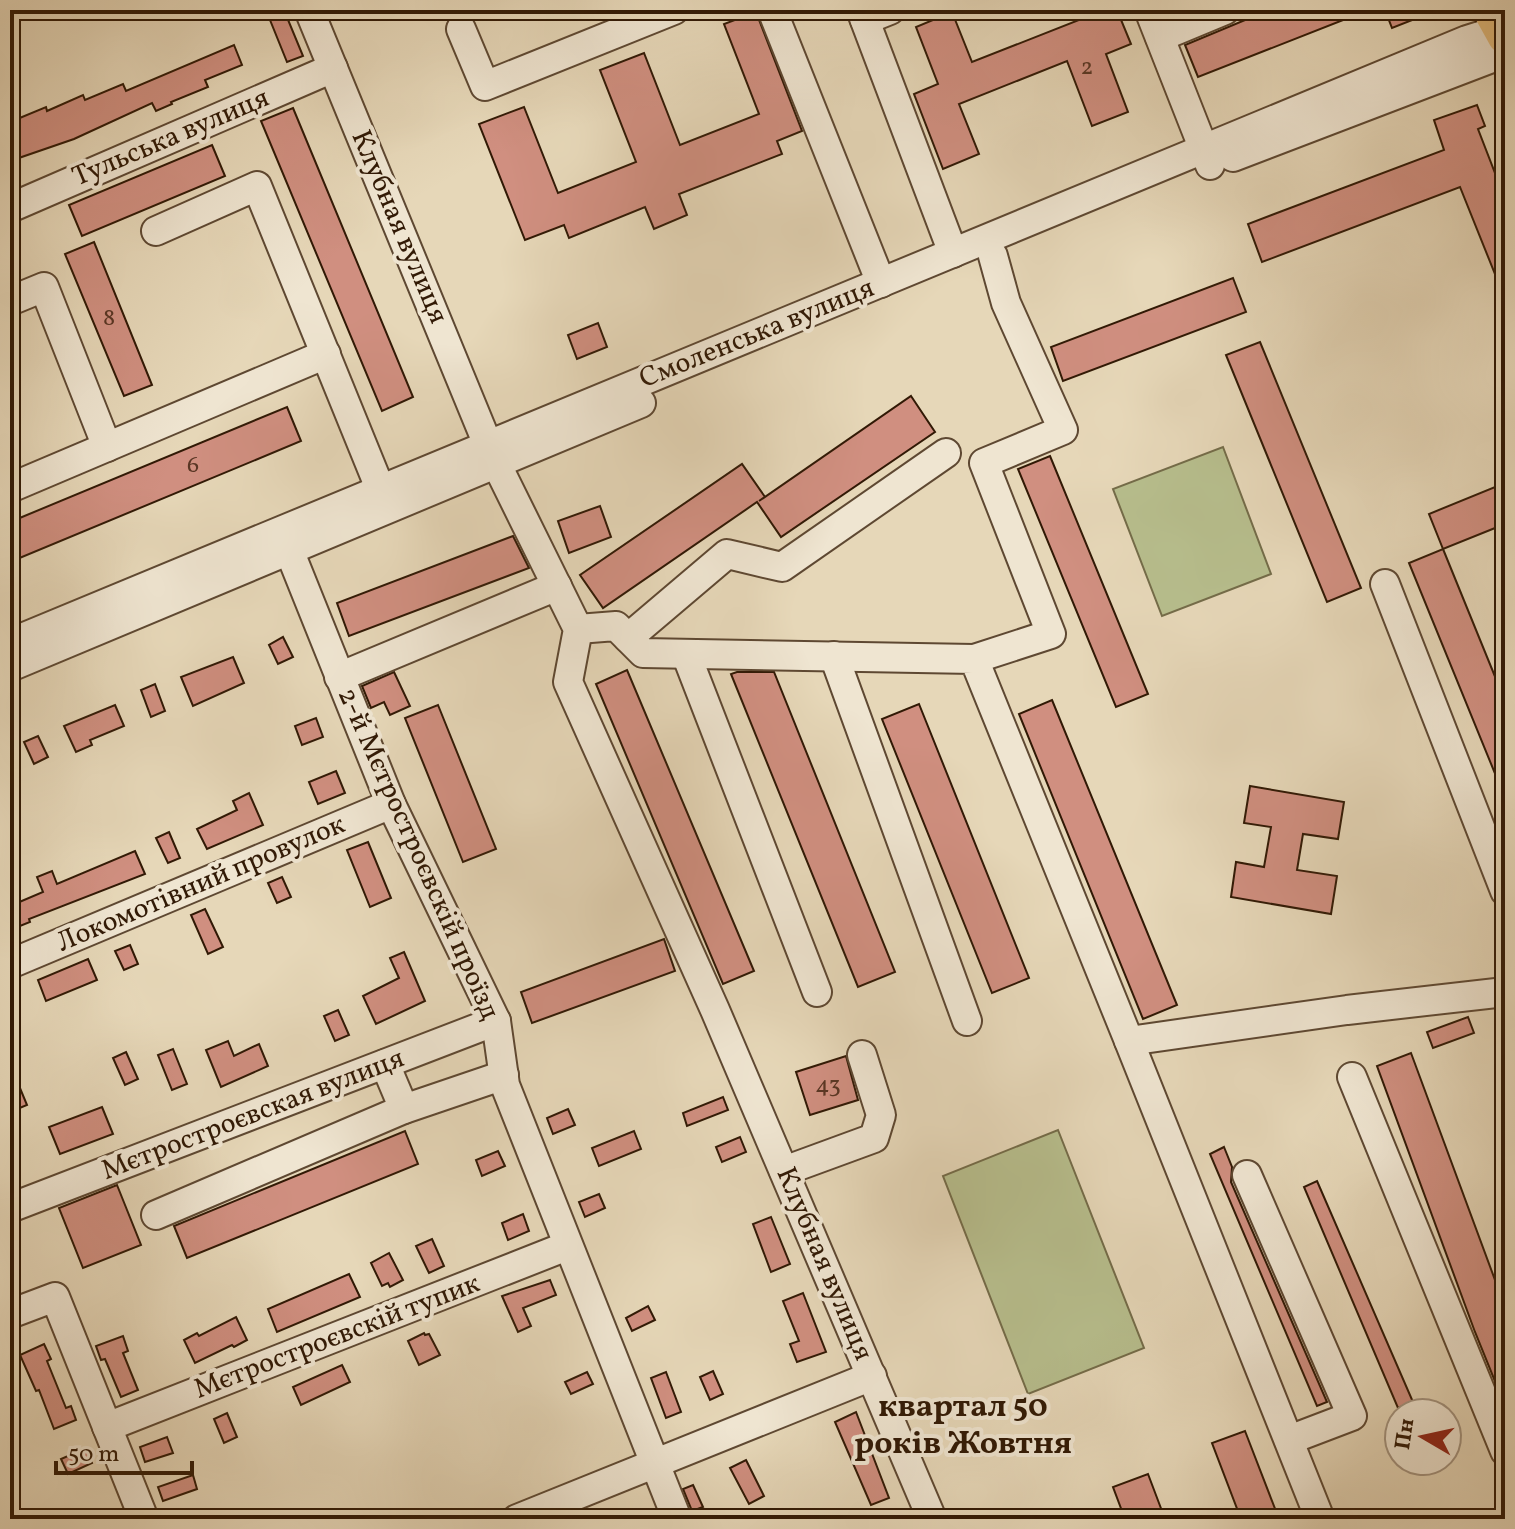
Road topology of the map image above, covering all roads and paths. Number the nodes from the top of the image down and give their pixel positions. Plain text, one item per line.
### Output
1 (309, 10) edge
2 (674, 10) edge
3 (772, 10) edge
4 (1149, 10) edge
5 (1225, 10) edge
6 (872, 13) edge
7 (461, 29) dead end
8 (1501, 31) edge
9 (1160, 37) junction
10 (333, 68) junction
11 (1207, 157) junction
12 (10, 208) edge
13 (156, 231) dead end
14 (953, 253) junction
15 (993, 256) junction
16 (881, 283) junction
17 (10, 301) edge
18 (326, 354) junction
19 (107, 447) junction
20 (946, 453) dead end
21 (492, 454) junction
22 (10, 488) edge
23 (384, 500) junction
24 (289, 550) junction
25 (1385, 584) dead end
26 (557, 586) junction
27 (578, 629) junction
28 (628, 638) junction
29 (10, 643) edge
30 (686, 654) junction
31 (834, 656) junction
32 (974, 659) junction
33 (10, 667) edge
34 (339, 677) junction
35 (391, 804) junction
36 (1505, 891) edge
37 (10, 964) edge
38 (817, 992) dead end
39 (1505, 992) edge
40 (496, 1021) junction
41 (967, 1021) dead end
42 (1129, 1041) junction
43 (862, 1055) dead end
44 (385, 1064) junction
45 (504, 1075) junction
46 (1352, 1077) dead end
47 (404, 1109) junction
48 (784, 1171) junction
49 (1247, 1175) dead end
50 (10, 1208) edge
51 (156, 1215) dead end
52 (567, 1246) junction
53 (10, 1314) edge
54 (872, 1376) junction
55 (107, 1427) junction
56 (1289, 1440) junction
57 (1505, 1451) edge
58 (656, 1463) junction
59 (144, 1519) edge
60 (517, 1519) edge
61 (677, 1519) edge
62 (932, 1519) edge
63 (1320, 1519) edge

1 - 10 street, Клубная вулиця
2 - 7 street
3 - 16 street
4 - 9 street
5 - 9 street
6 - 14 street
8 - 11 street, Смоленська вулиця
9 - 11 street
10 - 12 street, Тульська вулиця
10 - 21 street, Клубная вулиця
11 - 14 street, Смоленська вулиця
11 - 15 street, Смоленська вулиця
13 - 18 street
14 - 16 street, Смоленська вулиця
15 - 21 street, Смоленська вулиця
15 - 32 street
16 - 21 street, Смоленська вулиця
17 - 19 street
18 - 19 street
18 - 23 street
19 - 22 street
20 - 28 street
21 - 23 street, Смоленська вулиця
21 - 26 street, Клубная вулиця
23 - 24 street, Смоленська вулиця
23 - 29 street, Смоленська вулиця
24 - 33 street, Смоленська вулиця
24 - 34 street, 2-й Мєтростроєвскій проїзд
25 - 36 street
26 - 27 street, Клубная вулиця
26 - 34 street
27 - 28 street
27 - 48 street, Клубная вулиця
28 - 30 street
30 - 31 street
30 - 38 street
31 - 32 street
31 - 41 street
32 - 42 street
34 - 35 street, 2-й Мєтростроєвскій проїзд
35 - 37 street, Локомотівний провулок
35 - 40 street, 2-й Мєтростроєвскій проїзд
39 - 42 street
40 - 44 street, Мєтростроєвская вулиця
40 - 45 street, 2-й Мєтростроєвскій проїзд
42 - 56 street
43 - 48 street
44 - 47 street
44 - 50 street, Мєтростроєвская вулиця
45 - 47 street
45 - 52 street, 2-й Мєтростроєвскій проїзд
46 - 57 street
47 - 51 street
48 - 54 street, Клубная вулиця
49 - 56 street
52 - 55 street, Мєтростроєвскій тупик
52 - 58 street, 2-й Мєтростроєвскій проїзд
53 - 55 street
54 - 58 street
54 - 62 street, Клубная вулиця
55 - 59 street
56 - 63 street
58 - 60 street
58 - 61 street, 2-й Мєтростроєвскій проїзд

